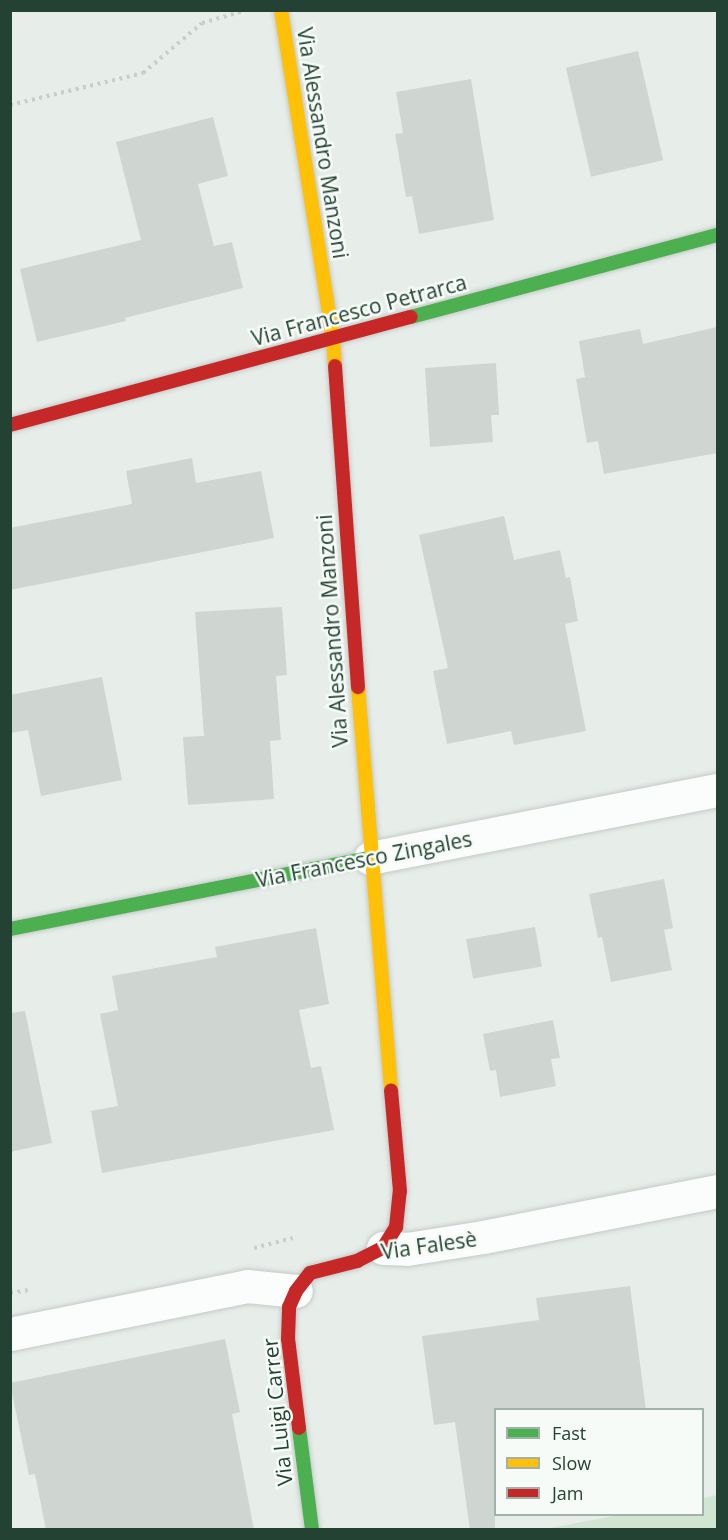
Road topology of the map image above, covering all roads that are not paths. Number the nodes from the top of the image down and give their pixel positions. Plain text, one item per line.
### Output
1 (281, 10) edge
2 (717, 235) edge
3 (333, 338) junction
4 (10, 425) edge
5 (717, 790) edge
6 (370, 858) junction
7 (10, 929) edge
8 (717, 1191) edge
9 (383, 1248) junction
10 (296, 1291) junction
11 (10, 1334) edge
12 (312, 1530) edge

1 - 3 street, Via Alessandro Manzoni
2 - 3 street, Via Francesco Petrarca
3 - 4 street, Via Francesco Petrarca
3 - 6 street, Via Alessandro Manzoni
5 - 6 street, Via Francesco Zingales
6 - 7 street, Via Francesco Zingales
6 - 9 street, Via Alessandro Manzoni
8 - 9 street, Via Falesè
9 - 10 street, Via Falesè
10 - 11 street
10 - 12 street, Via Luigi Carrer

